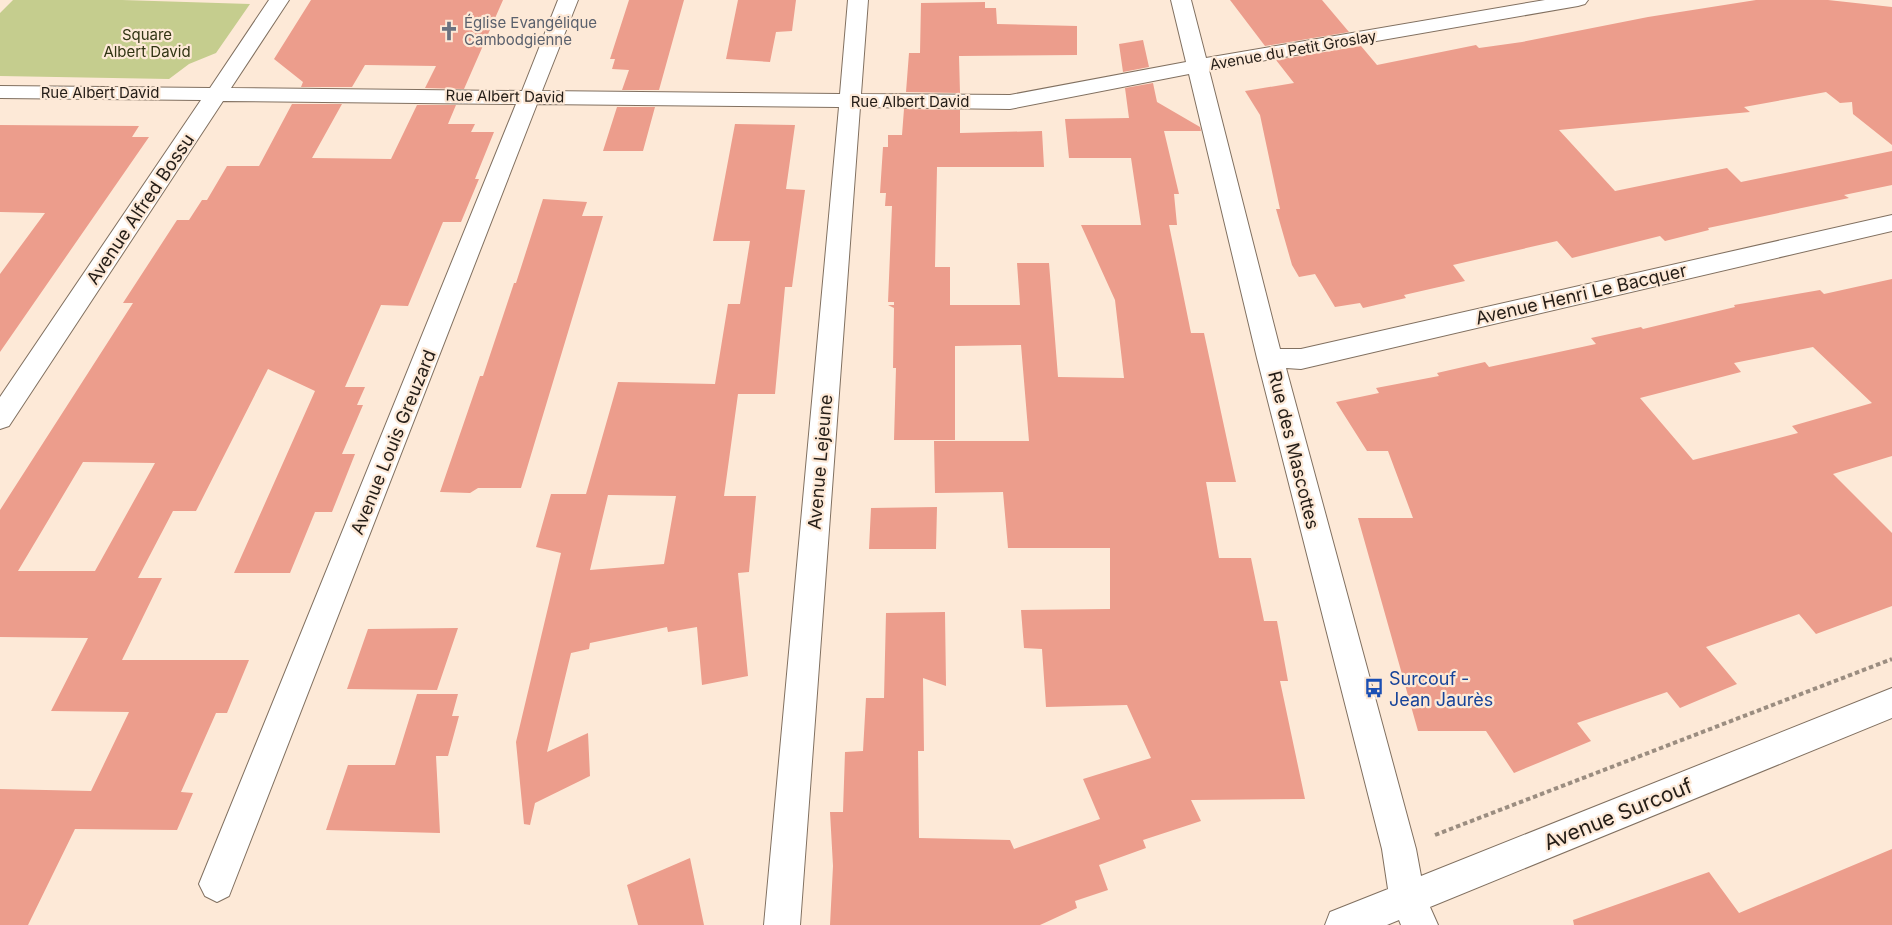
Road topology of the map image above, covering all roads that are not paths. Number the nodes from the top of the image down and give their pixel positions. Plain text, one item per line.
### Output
1 (279, 0) edge
2 (568, 0) edge
3 (858, 0) edge
4 (1181, 0) edge
5 (1578, 0) edge
6 (1197, 66) junction
7 (0, 92) edge
8 (218, 93) junction
9 (531, 97) junction
10 (850, 101) junction
11 (1010, 102) joint
12 (1892, 223) edge
13 (1270, 358) junction
14 (0, 418) edge
15 (1892, 703) edge
16 (217, 884) dead end
17 (1414, 912) edge
18 (782, 925) edge
19 (1343, 925) edge

1 - 8 street, Avenue Alfred Bossu
2 - 9 street, Avenue Louis Greuzard
3 - 10 street, Avenue Lejeune
4 - 6 street, Rue des Mascottes
5 - 6 street, Avenue du Petit Groslay
6 - 11 street, Avenue du Petit Groslay
6 - 13 street, Rue des Mascottes
7 - 8 street, Rue Albert David
8 - 9 street, Rue Albert David
8 - 14 street, Avenue Alfred Bossu
9 - 10 street, Rue Albert David
9 - 16 street, Avenue Louis Greuzard
10 - 11 street, Rue Albert David
10 - 18 street, Avenue Lejeune
12 - 13 street, Avenue Henri Le Bacquer
13 - 17 street, Rue des Mascottes
15 - 17 street, Avenue Surcouf
17 - 19 street, Avenue Surcouf

